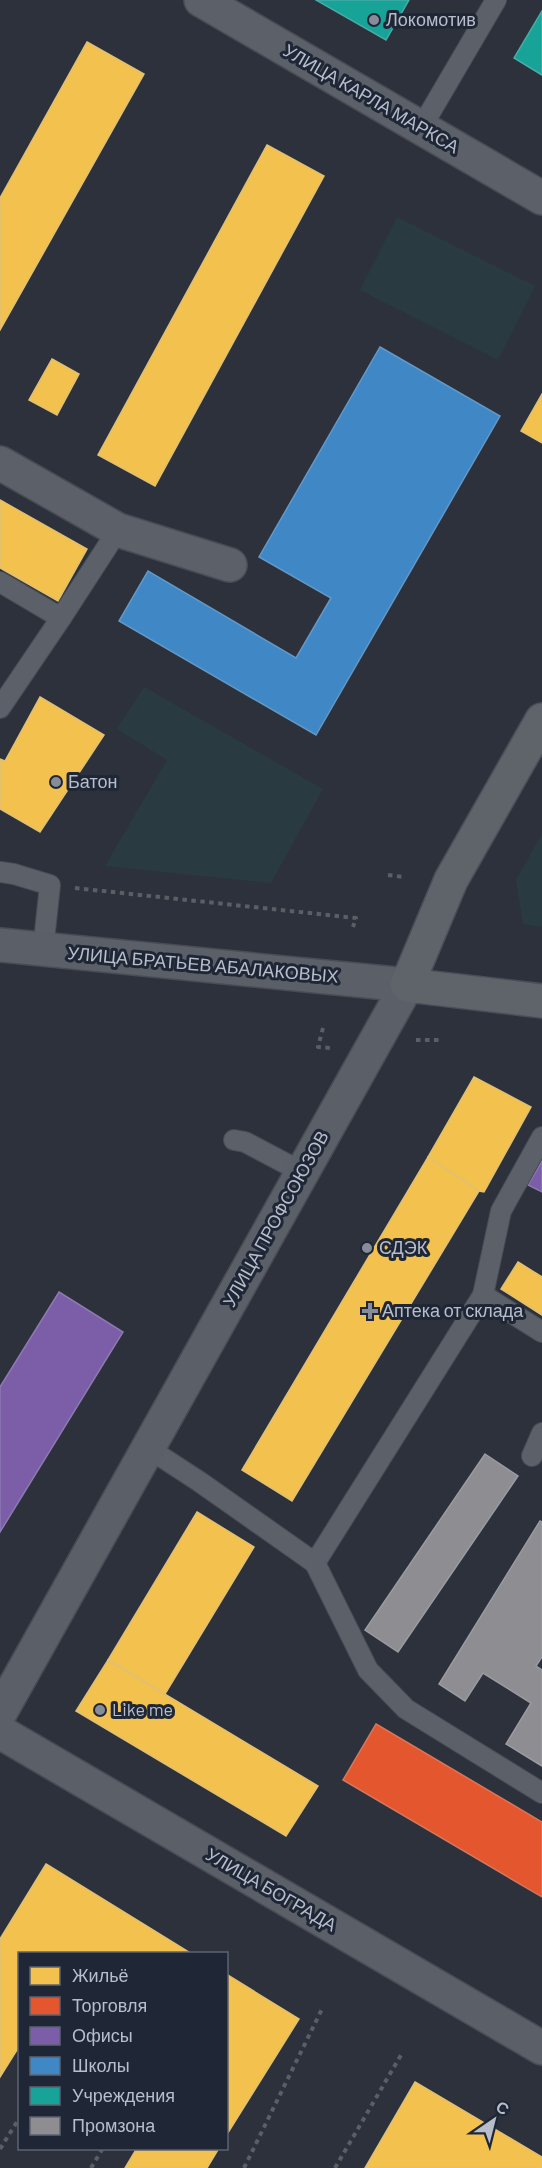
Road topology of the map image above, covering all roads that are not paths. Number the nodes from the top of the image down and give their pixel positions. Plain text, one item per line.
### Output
1 (201, 0) edge
2 (496, 0) edge
3 (421, 128) junction
4 (542, 198) edge
5 (0, 463) edge
6 (118, 530) junction
7 (230, 566) dead end
8 (0, 582) edge
9 (61, 618) junction
10 (0, 708) edge
11 (542, 720) edge
12 (0, 872) edge
13 (0, 945) edge
14 (43, 950) junction
15 (407, 985) junction
16 (542, 1001) edge
17 (542, 1137) edge
18 (234, 1140) dead end
19 (302, 1172) junction
20 (483, 1295) junction
21 (542, 1332) edge
22 (542, 1433) edge
23 (148, 1448) junction
24 (532, 1456) dead end
25 (315, 1563) junction
26 (0, 1713) edge
27 (0, 1732) edge
28 (542, 1793) edge
29 (542, 2048) edge

1 - 3 street, УЛИЦА КАРЛА МАРКСА
2 - 3 lane
3 - 4 street, УЛИЦА КАРЛА МАРКСА
5 - 6 street
6 - 7 street
6 - 9 lane
8 - 9 lane
9 - 10 lane
11 - 15 main road, УЛИЦА ПРОФСОЮЗОВ
12 - 14 lane
13 - 14 street, УЛИЦА БРАТЬЕВ АБАЛАКОВЫХ
14 - 15 street, УЛИЦА БРАТЬЕВ АБАЛАКОВЫХ
15 - 16 main road
15 - 19 street, УЛИЦА ПРОФСОЮЗОВ
17 - 20 lane
18 - 19 lane
19 - 23 street, УЛИЦА ПРОФСОЮЗОВ
20 - 21 lane
20 - 25 lane
22 - 24 lane
23 - 25 lane
23 - 26 street, УЛИЦА ПРОФСОЮЗОВ
25 - 28 lane
27 - 29 street, УЛИЦА БОГРАДА

